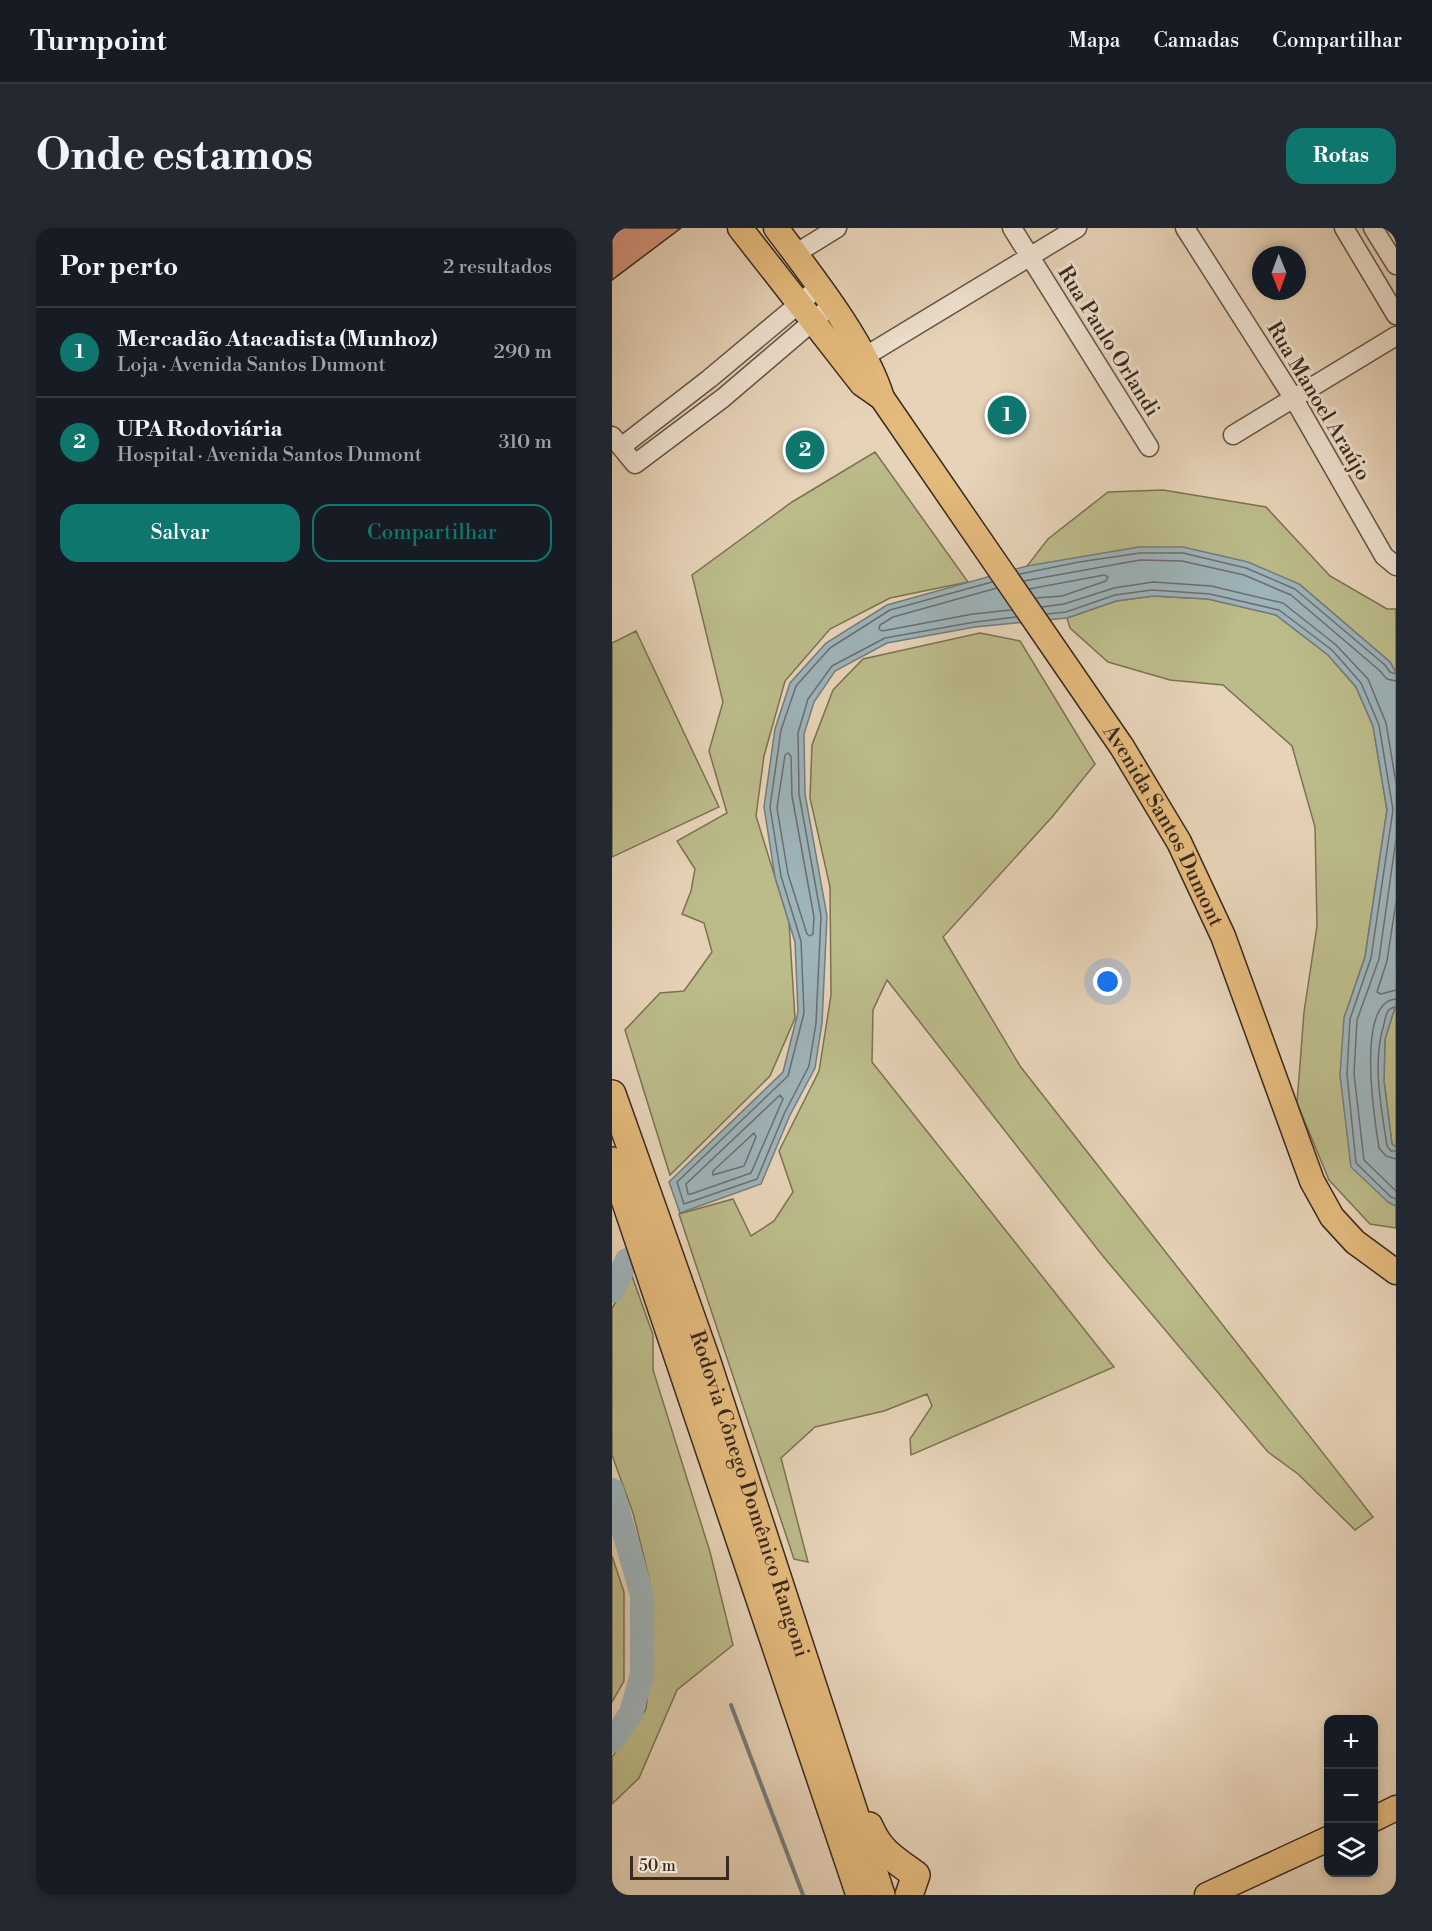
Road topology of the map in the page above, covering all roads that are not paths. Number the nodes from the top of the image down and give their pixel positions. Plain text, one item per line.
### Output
1 (740, 228) edge
2 (837, 228) edge
3 (1012, 228) edge
4 (1077, 228) edge
5 (1185, 228) edge
6 (1344, 228) edge
7 (1373, 228) edge
8 (784, 239) edge
9 (1030, 257) junction
10 (766, 261) junction
11 (1395, 263) edge
12 (825, 296) junction
13 (806, 313) junction
14 (1396, 315) edge
15 (1396, 336) edge
16 (864, 357) junction
17 (882, 398) junction
18 (1294, 399) junction
19 (1233, 435) dead end
20 (616, 442) edge
21 (1149, 447) dead end
22 (1396, 566) edge
23 (612, 1095) edge
24 (622, 1165) edge
25 (1396, 1272) edge
26 (693, 1363) junction
27 (821, 1715) junction
28 (1396, 1808) edge
29 (1378, 1817) edge
30 (1324, 1841) edge
31 (860, 1895) edge
32 (881, 1895) edge
33 (909, 1895) edge
34 (1207, 1895) edge

1 - 10 main road, Avenida Santos Dumont
2 - 8 street
3 - 9 street, Rua Paulo Orlandi
4 - 9 street
5 - 18 street, Rua Manoel Araújo
6 - 14 street
7 - 11 street
8 - 10 main road
8 - 12 main road, Avenida Santos Dumont
9 - 16 street
9 - 21 street, Rua Paulo Orlandi
10 - 13 main road, Avenida Santos Dumont
12 - 13 street
12 - 16 main road, Avenida Santos Dumont
13 - 17 main road, Avenida Santos Dumont
13 - 20 street
13 - 20 street
15 - 18 street
16 - 17 main road, Avenida Santos Dumont
17 - 25 main road, Avenida Santos Dumont
18 - 19 street
18 - 22 street, Rua Manoel Araújo
23 - 24 highway, Rodovia Cônego Domênico Rangoni
24 - 26 highway, Rodovia Cônego Domênico Rangoni
26 - 27 highway, Rodovia Cônego Domênico Rangoni
26 - 31 highway, Rodovia Cônego Domênico Rangoni
27 - 32 highway, Rodovia Cônego Domênico Rangoni
27 - 33 highway
28 - 29 main road
30 - 34 main road

